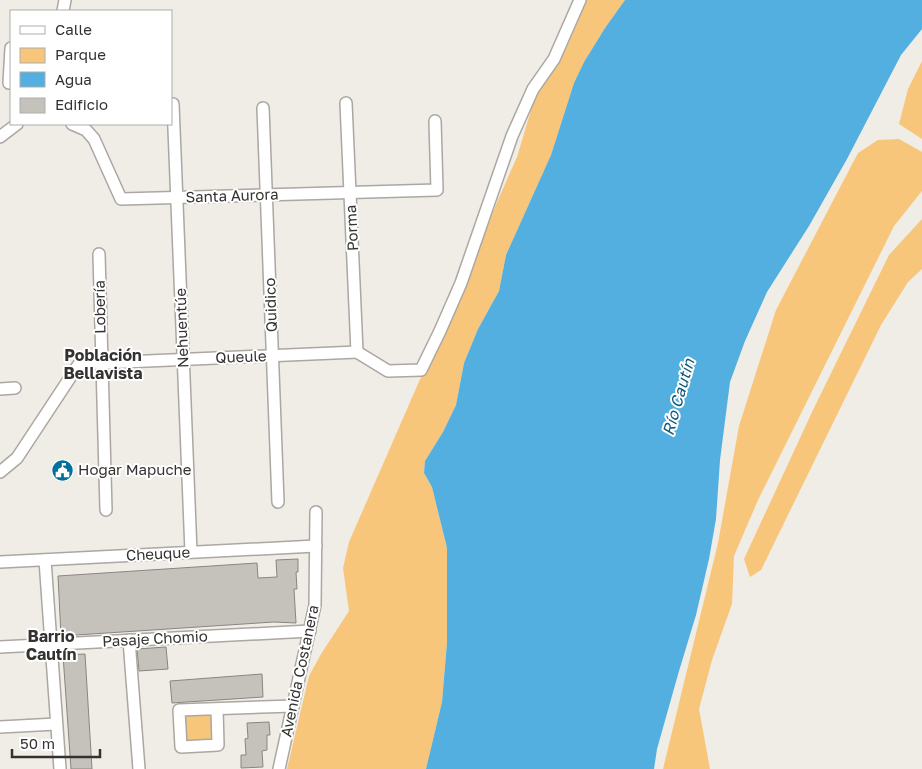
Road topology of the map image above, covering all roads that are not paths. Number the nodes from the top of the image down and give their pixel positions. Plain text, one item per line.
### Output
1 (580, 0) edge
2 (10, 66) edge
3 (9, 83) dead end
4 (346, 103) dead end
5 (173, 104) dead end
6 (263, 108) dead end
7 (435, 121) dead end
8 (16, 125) edge
9 (74, 125) edge
10 (0, 137) edge
11 (350, 192) junction
12 (266, 195) junction
13 (176, 197) junction
14 (99, 254) dead end
15 (357, 352) junction
16 (272, 356) junction
17 (183, 359) junction
18 (101, 363) junction
19 (14, 388) dead end
20 (0, 389) edge
21 (0, 472) edge
22 (278, 502) dead end
23 (106, 510) dead end
24 (316, 512) dead end
25 (316, 546) junction
26 (192, 552) junction
27 (45, 560) junction
28 (0, 562) edge
29 (310, 631) junction
30 (129, 640) junction
31 (51, 644) junction
32 (0, 647) edge
33 (293, 706) junction
34 (217, 709) junction
35 (56, 724) junction
36 (0, 727) edge
37 (60, 769) edge
38 (139, 769) edge
39 (279, 769) edge

1 - 15 street
2 - 3 street
4 - 11 street, Porma
5 - 13 street, Nehuentúe
6 - 12 street, Quidico
7 - 11 street, Santa Aurora
8 - 10 street
9 - 13 street, Santa Aurora
11 - 12 street, Santa Aurora
11 - 15 street, Porma
12 - 13 street, Santa Aurora
12 - 16 street, Quidico
13 - 17 street, Nehuentúe
14 - 18 street, Lobería
15 - 16 street, Queule
16 - 17 street, Queule
16 - 22 street, Quidico
17 - 18 street, Queule
17 - 26 street, Nehuentúe
18 - 21 street, Queule
18 - 23 street, Lobería
19 - 20 street
24 - 25 street, Avenida Costanera
25 - 26 street, Cheuque
25 - 29 street, Avenida Costanera
26 - 27 street, Cheuque
27 - 28 street, Cheuque
27 - 31 street
29 - 30 street, Pasaje Chomio
29 - 33 street, Avenida Costanera
30 - 31 street, Pasaje Chomio
30 - 38 street
31 - 32 street, Pasaje Chomio
31 - 35 street
33 - 34 street
33 - 39 street, Avenida Costanera
34 - 34 street
35 - 36 street
35 - 37 street

